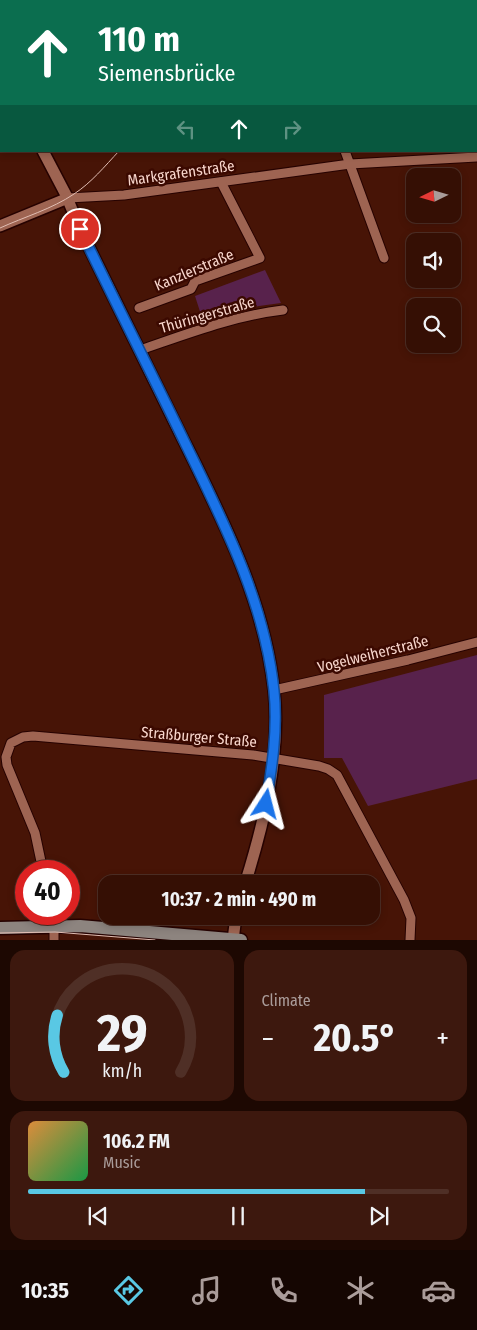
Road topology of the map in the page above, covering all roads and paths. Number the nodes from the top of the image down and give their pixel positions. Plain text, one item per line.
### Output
1 (44, 152) edge
2 (345, 152) edge
3 (477, 157) edge
4 (350, 164) junction
5 (221, 182) junction
6 (68, 198) junction
7 (0, 226) edge
8 (384, 258) dead end
9 (139, 308) dead end
10 (283, 310) dead end
11 (142, 355) junction
12 (477, 642) edge
13 (274, 690) junction
14 (273, 759) junction
15 (41, 860) edge
16 (248, 875) edge
17 (236, 925) edge
18 (54, 926) junction
19 (0, 928) edge
20 (54, 940) edge
21 (235, 940) edge
22 (410, 940) edge

1 - 6 street
2 - 4 street
3 - 4 street, Markgrafenstraße
4 - 5 street, Markgrafenstraße
4 - 8 street
5 - 6 street, Markgrafenstraße
5 - 9 street, Kanzlerstraße
6 - 7 street
6 - 11 street
10 - 11 street, Thüringerstraße
11 - 13 street
12 - 13 street, Vogelweiherstraße
13 - 14 street
14 - 15 street, Straßburger Straße
14 - 16 street
14 - 22 street, Straßburger Straße
17 - 21 street
18 - 19 main road
18 - 20 street
18 - 21 main road

